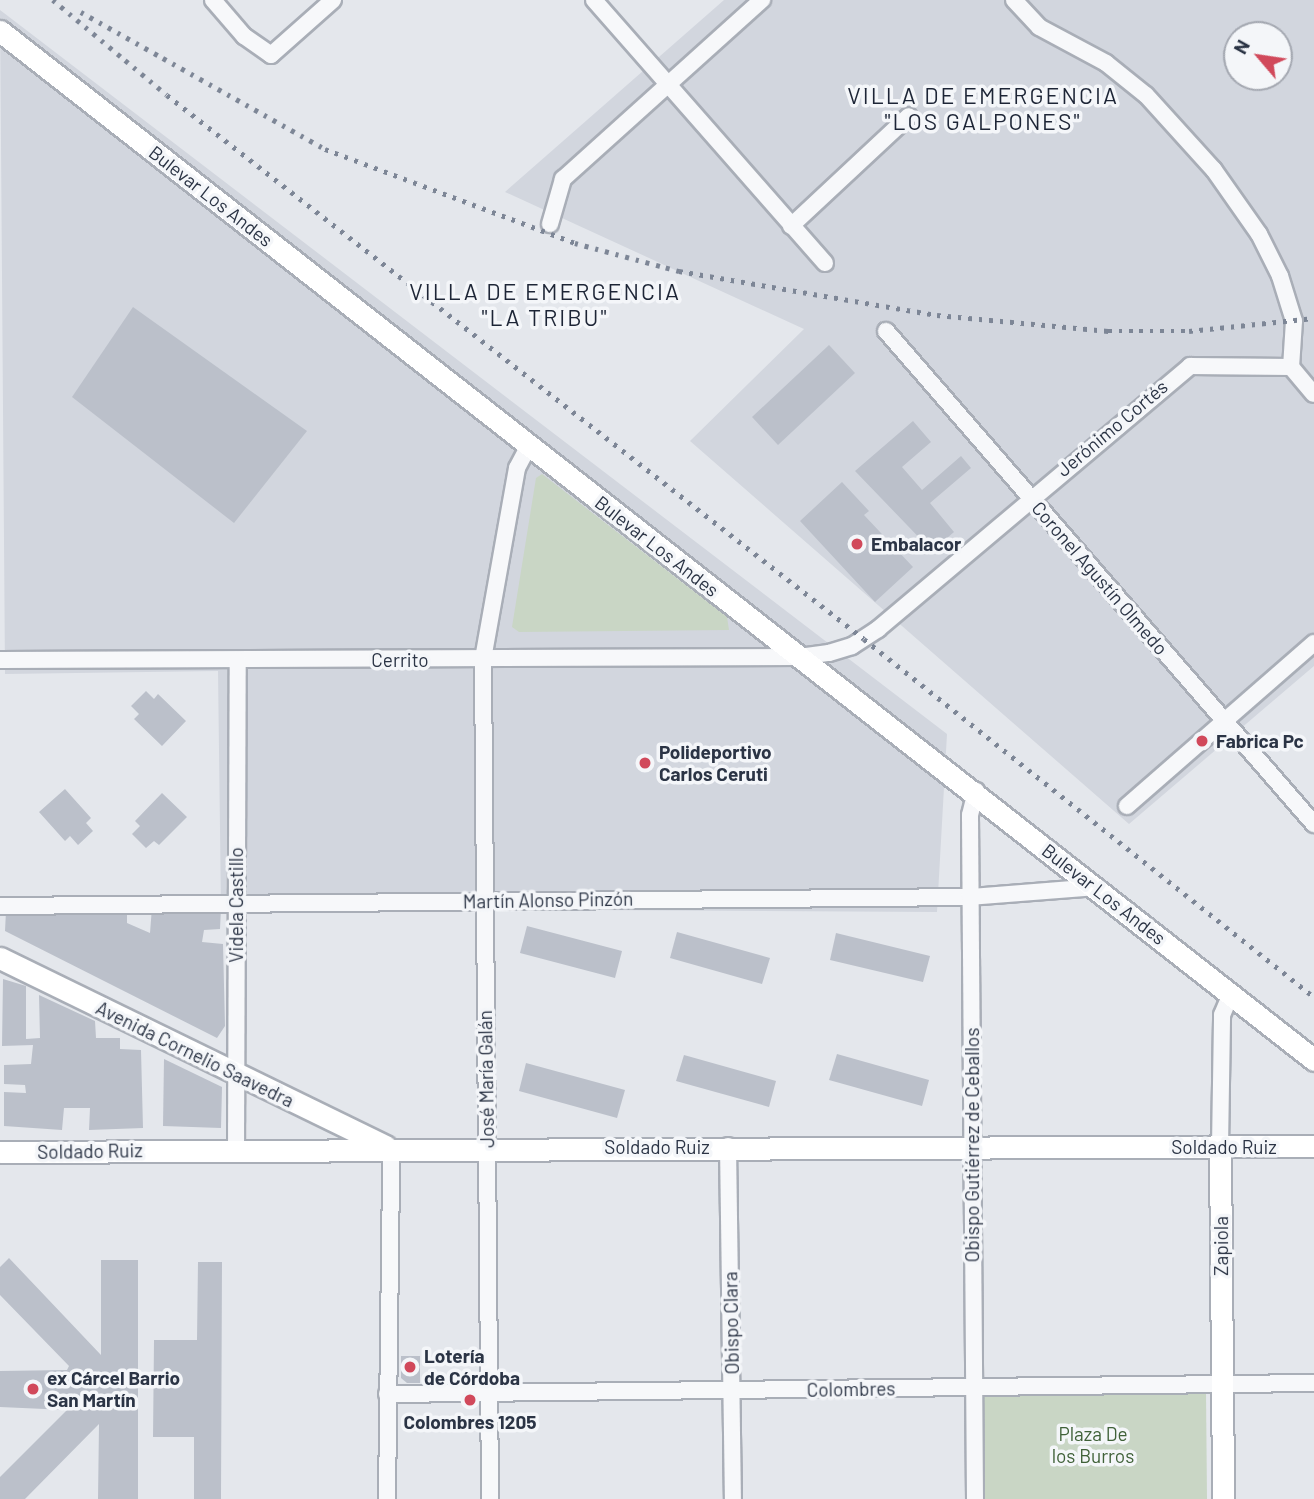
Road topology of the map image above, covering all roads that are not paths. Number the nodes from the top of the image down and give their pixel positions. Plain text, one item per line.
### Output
1 (213, 0) edge
2 (333, 0) edge
3 (594, 0) edge
4 (762, 0) edge
5 (1014, 0) edge
6 (0, 31) edge
7 (666, 84) junction
8 (909, 116) dead end
9 (550, 224) dead end
10 (791, 226) junction
11 (825, 263) dead end
12 (886, 331) dead end
13 (1291, 367) junction
14 (1314, 394) edge
15 (529, 446) junction
16 (1030, 497) junction
17 (1314, 643) edge
18 (799, 657) junction
19 (482, 659) junction
20 (0, 660) edge
21 (238, 661) junction
22 (1226, 721) junction
23 (976, 792) junction
24 (1128, 806) dead end
25 (1314, 824) edge
26 (1096, 887) junction
27 (970, 897) junction
28 (484, 901) junction
29 (235, 904) junction
30 (0, 906) edge
31 (0, 958) edge
32 (1231, 995) junction
33 (1314, 1060) edge
34 (238, 1076) junction
35 (728, 1146) junction
36 (1314, 1146) edge
37 (971, 1147) junction
38 (1220, 1147) junction
39 (391, 1148) junction
40 (487, 1148) junction
41 (236, 1150) junction
42 (0, 1152) edge
43 (1221, 1382) junction
44 (1314, 1382) edge
45 (974, 1388) junction
46 (490, 1390) junction
47 (733, 1390) junction
48 (387, 1394) junction
49 (387, 1499) edge
50 (490, 1499) edge
51 (733, 1499) edge
52 (975, 1499) edge
53 (1223, 1499) edge

1 - 2 street
3 - 7 street
4 - 7 street
5 - 13 street
6 - 15 main road, Bulevar Los Andes
7 - 9 street
7 - 10 street
8 - 10 street
10 - 11 street
12 - 16 street, Coronel Agustín Olmedo
13 - 14 street
13 - 16 street, Jerónimo Cortés
15 - 18 main road, Bulevar Los Andes
15 - 19 street, José María Galán
16 - 18 street, Jerónimo Cortés
16 - 22 street, Coronel Agustín Olmedo
17 - 22 street
18 - 19 street, Cerrito
18 - 23 main road, Bulevar Los Andes
19 - 21 street, Cerrito
19 - 28 street, José María Galán
20 - 21 street, Cerrito
21 - 29 street, Videla Castillo
22 - 24 street
22 - 25 street, Coronel Agustín Olmedo
23 - 26 main road, Bulevar Los Andes
23 - 27 street, Obispo Gutiérrez de Ceballos
26 - 27 street, Martín Alonso Pinzón
26 - 32 main road, Bulevar Los Andes
27 - 28 street, Martín Alonso Pinzón
27 - 37 street, Obispo Gutiérrez de Ceballos
28 - 29 street, Martín Alonso Pinzón
28 - 40 street, José María Galán
29 - 30 street, Martín Alonso Pinzón
29 - 34 street, Videla Castillo
31 - 34 main road, Avenida Cornelio Saavedra
32 - 33 main road, Bulevar Los Andes
32 - 38 street, Zapiola
34 - 39 main road, Avenida Cornelio Saavedra
34 - 41 street, Videla Castillo
35 - 37 main road, Soldado Ruiz
35 - 40 main road, Soldado Ruiz
35 - 47 street, Obispo Clara
36 - 38 main road, Soldado Ruiz
37 - 38 main road, Soldado Ruiz
37 - 45 street, Obispo Gutiérrez de Ceballos
38 - 43 main road, Zapiola
39 - 40 main road, Soldado Ruiz
39 - 41 main road, Soldado Ruiz
39 - 48 street
40 - 46 street, José María Galán
41 - 42 main road, Soldado Ruiz
43 - 44 street, Colombres
43 - 45 street, Colombres
43 - 53 main road, Zapiola
45 - 47 street, Colombres
45 - 52 street, Obispo Gutiérrez de Ceballos
46 - 47 street, Colombres
46 - 48 street, Colombres
46 - 50 street, José María Galán
47 - 51 street, Obispo Clara
48 - 49 street

